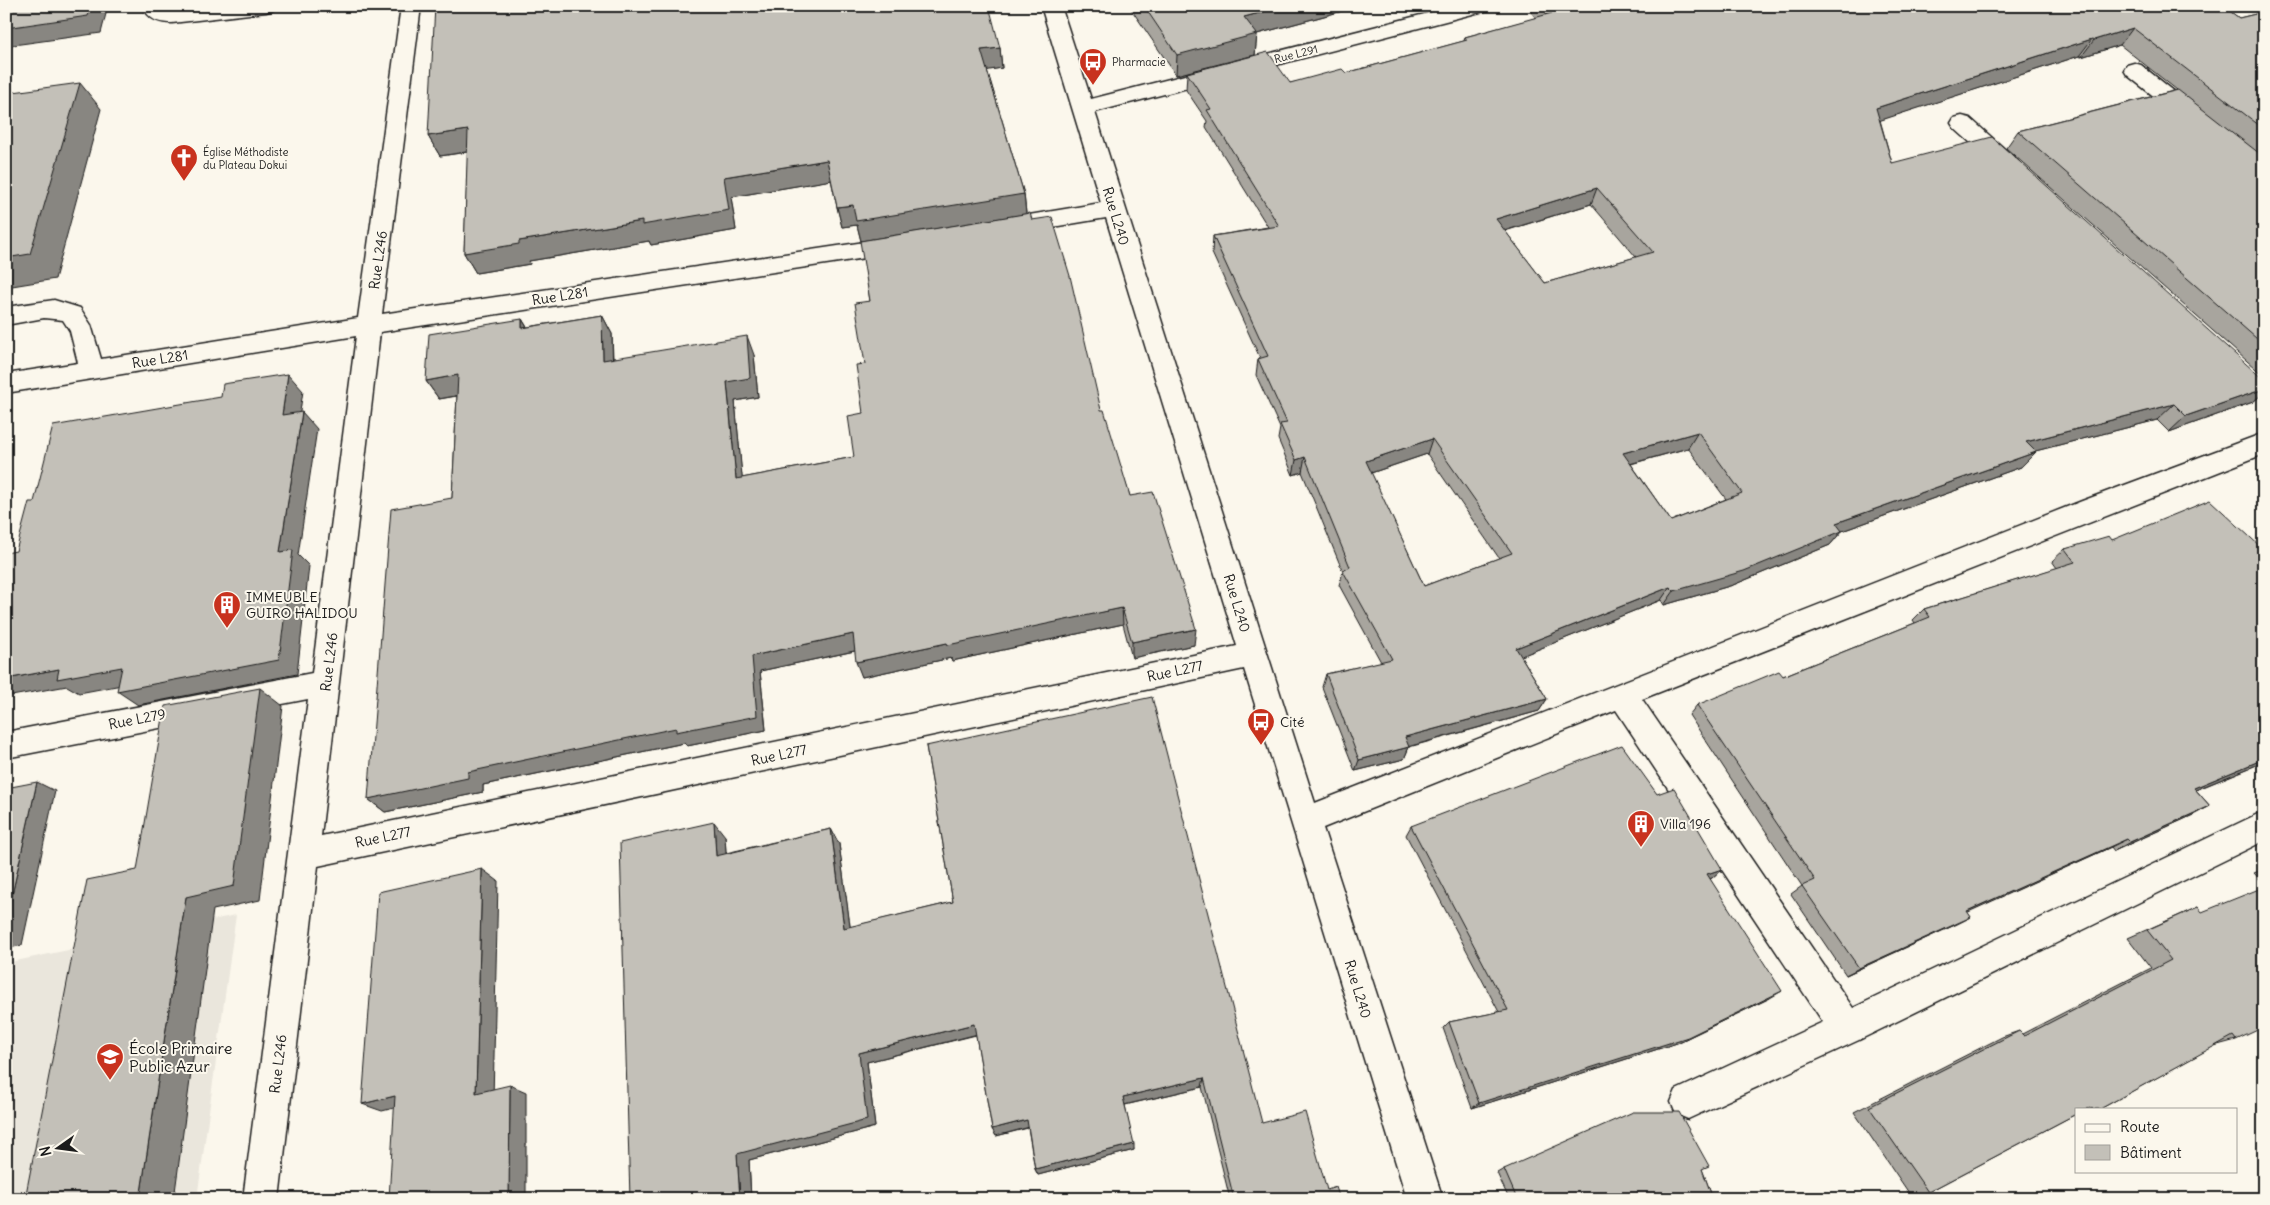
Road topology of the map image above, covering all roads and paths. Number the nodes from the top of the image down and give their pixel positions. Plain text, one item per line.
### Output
1 (158, 6) edge
2 (266, 6) edge
3 (411, 6) edge
4 (1051, 6) edge
5 (1481, 6) edge
6 (2134, 70) dead end
7 (1083, 108) junction
8 (1962, 123) dead end
9 (2210, 131) edge
10 (2028, 182) edge
11 (1114, 209) junction
12 (997, 228) edge
13 (919, 241) edge
14 (6, 316) edge
15 (369, 325) junction
16 (92, 370) junction
17 (6, 384) edge
18 (2264, 442) edge
19 (1253, 654) junction
20 (326, 683) junction
21 (1622, 694) junction
22 (6, 745) edge
23 (1306, 822) junction
24 (2264, 825) edge
25 (305, 854) junction
26 (1847, 1028) junction
27 (1688, 1102) dead end
28 (262, 1199) edge
29 (1425, 1199) edge

1 - 2 street
3 - 15 street, Rue L246
4 - 7 street, Rue L240
5 - 7 street, Rue L291
6 - 9 street
7 - 11 street, Rue L240
8 - 10 street
11 - 12 street
11 - 19 street, Rue L240
13 - 15 street, Rue L281
14 - 16 street
15 - 16 street, Rue L281
15 - 20 street, Rue L246
16 - 17 street, Rue L281
18 - 21 street
19 - 23 street, Rue L240
19 - 25 street, Rue L277
20 - 22 street, Rue L279
20 - 25 street, Rue L246
21 - 23 street
21 - 26 street
23 - 29 street, Rue L240
24 - 26 street
25 - 28 street, Rue L246
26 - 27 street

